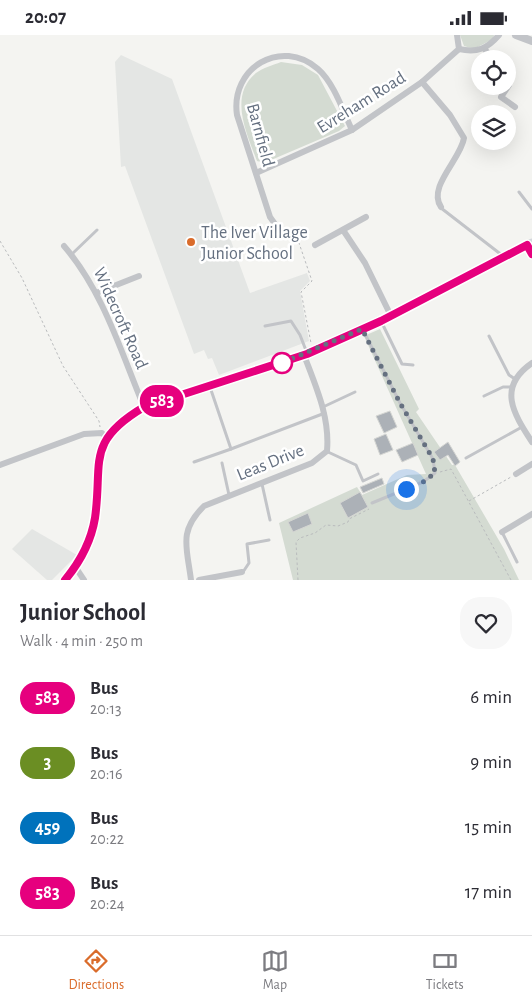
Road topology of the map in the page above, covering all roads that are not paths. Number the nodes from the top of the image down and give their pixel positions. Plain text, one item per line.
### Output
1 (457, 35) edge
2 (499, 35) edge
3 (516, 35) edge
4 (532, 41) edge
5 (484, 48) joint
6 (459, 49) junction
7 (422, 82) junction
8 (502, 95) edge
9 (512, 105) edge
10 (352, 130) junction
11 (256, 173) junction
12 (519, 192) dead end
13 (440, 207) joint
14 (532, 209) edge
15 (366, 217) dead end
16 (96, 230) dead end
17 (343, 230) junction
18 (280, 231) dead end
19 (315, 245) dead end
20 (64, 246) dead end
21 (530, 247) edge
22 (72, 255) junction
23 (504, 257) junction
24 (139, 276) dead end
25 (96, 293) junction
26 (391, 316) junction
27 (381, 321) junction
28 (265, 326) dead end
29 (362, 329) junction
30 (489, 336) dead end
31 (306, 354) junction
32 (532, 363) edge
33 (412, 365) dead end
34 (516, 379) junction
35 (209, 385) junction
36 (512, 387) junction
37 (355, 392) dead end
38 (484, 395) dead end
39 (144, 407) junction
40 (324, 410) junction
41 (522, 427) junction
42 (107, 438) junction
43 (532, 442) edge
44 (231, 449) junction
45 (327, 451) junction
46 (466, 458) dead end
47 (194, 462) dead end
48 (222, 463) dead end
49 (532, 464) edge
50 (0, 465) edge
51 (378, 474) dead end
52 (516, 474) road end
53 (262, 483) junction
54 (229, 495) junction
55 (372, 503) dead end
56 (532, 514) edge
57 (270, 520) dead end
58 (502, 532) joint
59 (268, 540) dead end
60 (517, 562) dead end
61 (76, 568) junction
62 (242, 572) joint
63 (65, 580) edge
64 (84, 580) edge
65 (192, 580) edge
66 (199, 580) edge

1 - 6 street
2 - 5 street
3 - 4 street
5 - 6 street
6 - 7 street, Evreham Road
7 - 10 street, Evreham Road
7 - 13 street
8 - 9 street
10 - 11 street, Evreham Road
10 - 11 street, Barnfield
11 - 18 street, Barnfield
12 - 14 lane
13 - 23 lane
15 - 17 street
16 - 22 lane
17 - 19 street
17 - 26 street
20 - 22 street, Widecroft Road
21 - 23 main road
22 - 25 street, Widecroft Road
23 - 26 main road
24 - 25 street
25 - 39 street, Widecroft Road
26 - 27 main road
27 - 29 main road
27 - 33 lane
28 - 31 lane
29 - 31 main road
29 - 55 lane
30 - 34 lane
31 - 35 main road
31 - 40 street, Leas Drive
32 - 34 street
34 - 36 street
35 - 39 main road
35 - 44 lane
36 - 38 lane
36 - 41 street
37 - 40 lane
39 - 42 main road
40 - 44 lane
40 - 45 street, Leas Drive
41 - 43 street
41 - 46 lane
42 - 50 street
42 - 61 main road
44 - 47 lane
45 - 51 lane
45 - 53 street, Leas Drive
48 - 54 lane
49 - 52 street
53 - 54 street, Leas Drive
53 - 57 lane
54 - 65 street, Leas Drive
56 - 58 street
58 - 60 lane
59 - 62 lane
61 - 63 main road
61 - 64 street
62 - 66 street

